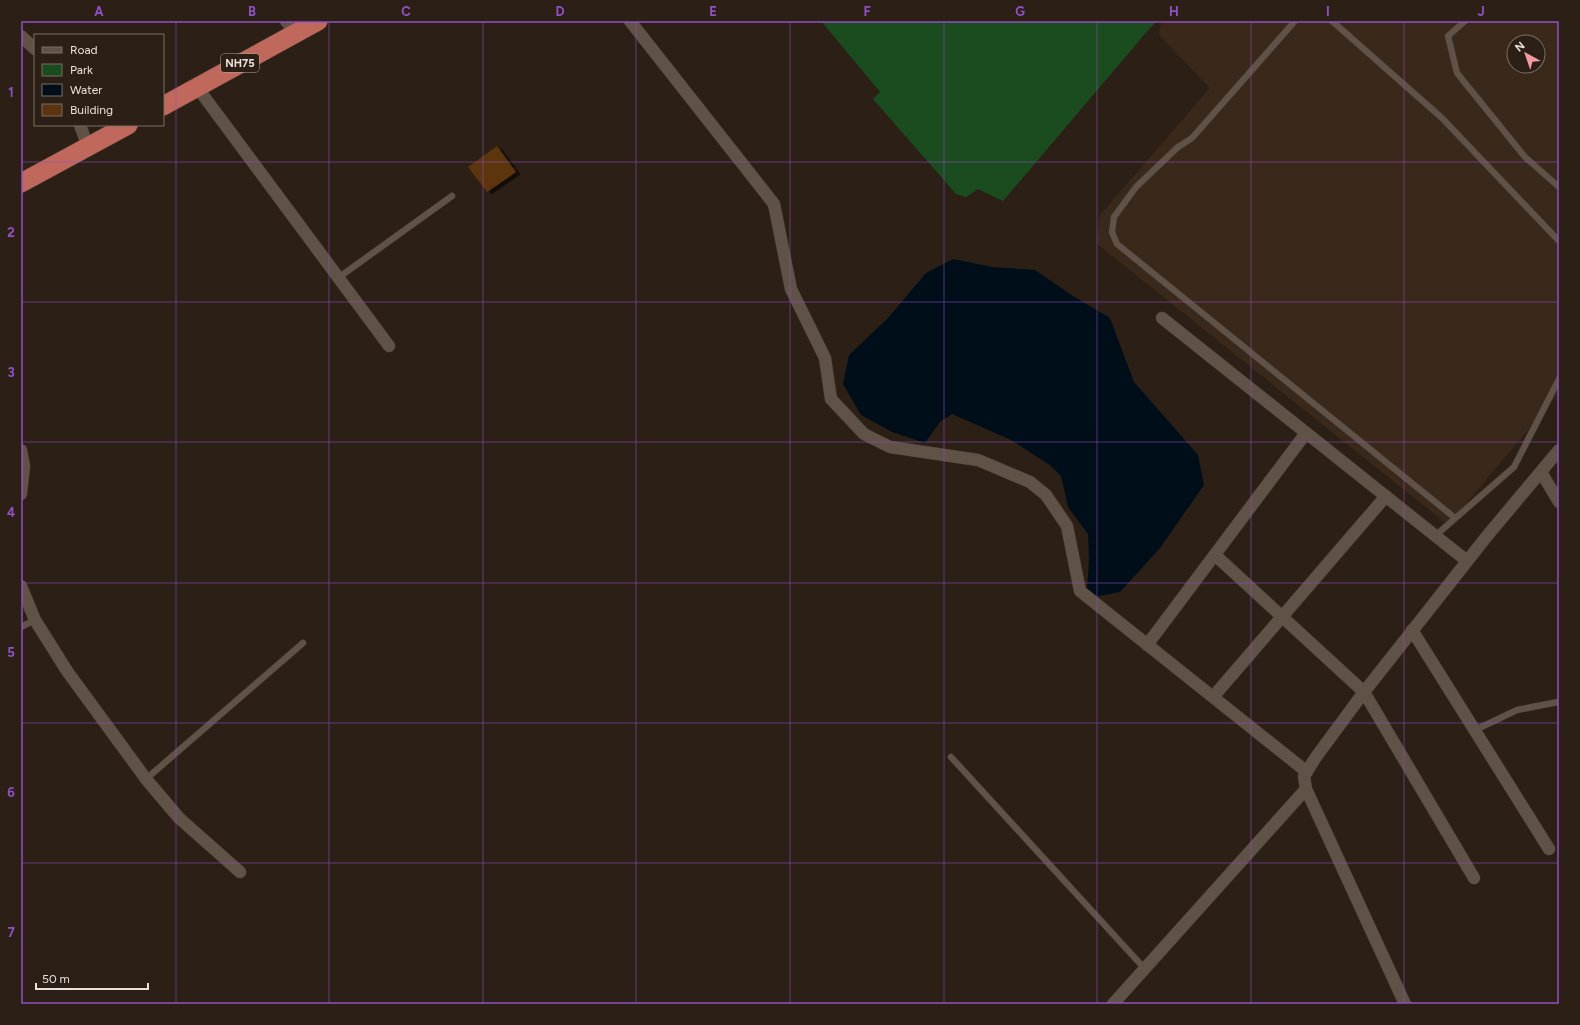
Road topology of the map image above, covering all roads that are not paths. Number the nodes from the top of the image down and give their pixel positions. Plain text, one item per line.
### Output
1 (318, 21) edge
2 (630, 21) edge
3 (1295, 21) edge
4 (1332, 21) edge
5 (1465, 21) edge
6 (291, 27) edge
7 (21, 36) edge
8 (34, 48) edge
9 (197, 87) junction
10 (164, 105) edge
11 (80, 126) edge
12 (126, 126) edge
13 (88, 147) junction
14 (21, 183) edge
15 (1559, 187) edge
16 (452, 196) dead end
17 (1559, 241) edge
18 (338, 278) junction
19 (1162, 318) dead end
20 (389, 346) dead end
21 (1559, 379) edge
22 (1306, 433) junction
23 (21, 450) edge
24 (1559, 450) edge
25 (1541, 472) junction
26 (21, 494) edge
27 (1386, 496) junction
28 (1559, 502) edge
29 (1455, 518) junction
30 (1435, 536) junction
31 (1215, 555) junction
32 (1467, 561) junction
33 (21, 586) edge
34 (1282, 617) junction
35 (35, 620) junction
36 (21, 627) edge
37 (1412, 630) junction
38 (303, 643) dead end
39 (1147, 645) junction
40 (1364, 692) junction
41 (1213, 697) junction
42 (1558, 702) edge
43 (1475, 730) junction
44 (951, 757) dead end
45 (1307, 772) junction
46 (146, 779) junction
47 (1306, 789) junction
48 (1549, 849) dead end
49 (240, 872) dead end
50 (1474, 878) dead end
51 (1145, 969) junction
52 (1113, 1004) edge
53 (1404, 1004) edge

1 - 6 highway, NH75
2 - 39 street
3 - 29 lane
4 - 17 lane
5 - 15 lane
6 - 9 highway, NH75
7 - 8 street
9 - 10 highway, NH75
9 - 18 street
11 - 13 street
12 - 13 highway
13 - 14 highway
16 - 18 lane
18 - 20 street
19 - 22 street
21 - 29 lane
22 - 27 street
22 - 31 street
23 - 26 street
24 - 25 street
25 - 28 street
25 - 32 street
27 - 30 street
27 - 34 street
29 - 30 lane
30 - 32 street
31 - 34 street
31 - 39 street
32 - 37 street
33 - 35 street
34 - 40 street
34 - 41 street
35 - 36 lane
35 - 46 street
37 - 40 street
37 - 43 street
38 - 46 lane
39 - 41 street
40 - 45 street
40 - 50 street
41 - 45 street
42 - 43 lane
43 - 48 street
44 - 51 lane
45 - 47 street
46 - 49 street
47 - 51 street
47 - 53 street
51 - 52 street

